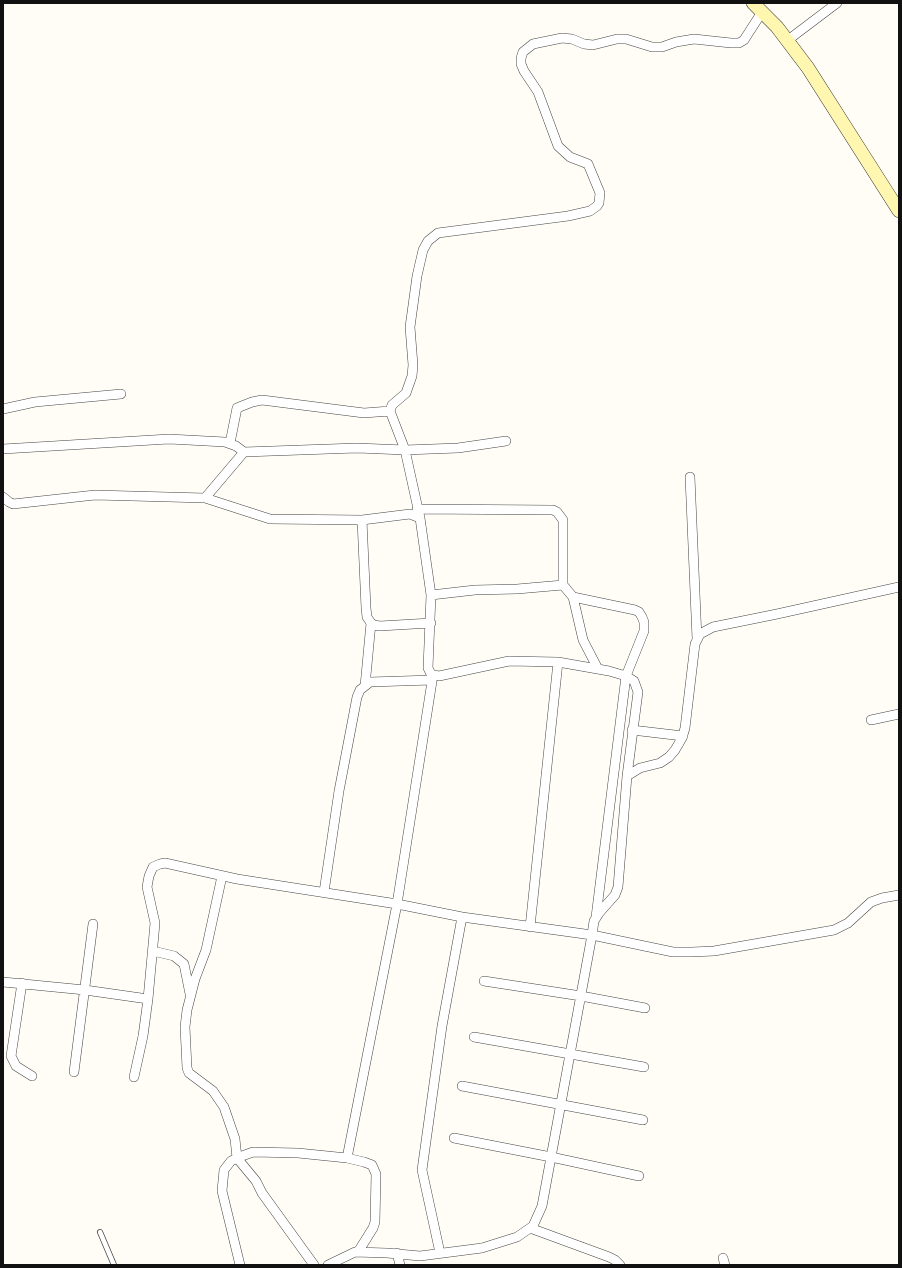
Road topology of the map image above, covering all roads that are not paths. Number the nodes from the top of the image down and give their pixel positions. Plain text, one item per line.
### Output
1 (753, 3) edge
2 (837, 3) edge
3 (762, 12) junction
4 (788, 40) junction
5 (899, 211) edge
6 (121, 394) dead end
7 (3, 409) edge
8 (390, 410) junction
9 (506, 441) dead end
10 (230, 443) junction
11 (3, 449) edge
12 (405, 450) junction
13 (244, 452) junction
14 (690, 477) dead end
15 (3, 497) edge
16 (205, 498) junction
17 (418, 513) junction
18 (362, 520) junction
19 (563, 585) junction
20 (899, 587) edge
21 (431, 595) junction
22 (573, 596) junction
23 (371, 623) junction
24 (431, 623) junction
25 (697, 640) junction
26 (558, 662) junction
27 (598, 669) junction
28 (626, 676) junction
29 (432, 678) junction
30 (365, 686) junction
31 (899, 714) edge
32 (871, 720) dead end
33 (632, 730) junction
34 (683, 736) junction
35 (627, 776) junction
36 (222, 876) junction
37 (324, 892) junction
38 (899, 896) edge
39 (397, 904) junction
40 (462, 917) junction
41 (596, 918) junction
42 (93, 924) dead end
43 (530, 927) junction
44 (592, 935) junction
45 (153, 951) junction
46 (484, 981) dead end
47 (3, 982) edge
48 (22, 983) junction
49 (85, 990) junction
50 (581, 996) junction
51 (191, 997) junction
52 (148, 999) junction
53 (645, 1008) dead end
54 (474, 1037) dead end
55 (570, 1054) junction
56 (644, 1067) dead end
57 (74, 1072) dead end
58 (32, 1076) dead end
59 (134, 1077) dead end
60 (462, 1086) dead end
61 (561, 1104) junction
62 (643, 1120) dead end
63 (454, 1138) dead end
64 (551, 1156) junction
65 (237, 1158) junction
66 (347, 1158) junction
67 (639, 1176) dead end
68 (530, 1228) junction
69 (100, 1232) dead end
70 (358, 1252) junction
71 (397, 1253) junction
72 (440, 1253) junction
73 (114, 1265) edge
74 (240, 1265) edge
75 (314, 1265) edge
76 (328, 1265) edge
77 (400, 1265) edge
78 (620, 1265) edge

1 - 3 main road
2 - 4 street
3 - 4 main road
3 - 8 street
4 - 5 main road
6 - 7 street
8 - 10 street
8 - 12 street
9 - 12 street
10 - 11 street
10 - 13 street
12 - 13 street
12 - 17 street
13 - 16 street
14 - 25 street
15 - 16 street
16 - 18 street
17 - 18 street
17 - 19 street
17 - 21 street
18 - 23 street
19 - 21 street
19 - 22 street
20 - 25 street
21 - 24 street
22 - 27 street
22 - 28 street
23 - 24 street
23 - 30 street
24 - 29 street
25 - 34 street
26 - 27 street
26 - 29 street
26 - 43 street
27 - 28 street
28 - 33 street
28 - 41 street
29 - 30 street
29 - 39 street
30 - 37 street
31 - 32 street
33 - 34 street
33 - 35 street
34 - 35 street
35 - 41 street
36 - 37 street
36 - 45 street
36 - 51 street
37 - 39 street
38 - 44 street
39 - 40 street
39 - 66 street
40 - 43 street
40 - 72 street
41 - 44 street
42 - 49 street
43 - 44 street
44 - 50 street
45 - 51 street
45 - 52 street
46 - 50 street
47 - 48 street
48 - 49 street
48 - 58 street
49 - 52 street
49 - 57 street
50 - 53 street
50 - 55 street
51 - 65 street
52 - 59 street
54 - 55 street
55 - 56 street
55 - 61 street
60 - 61 street
61 - 62 street
61 - 64 street
63 - 64 street
64 - 67 street
64 - 68 street
65 - 66 street
65 - 74 street
65 - 75 street
66 - 70 street
68 - 72 street
68 - 78 street
69 - 73 lane
70 - 71 street
70 - 76 street
71 - 72 street
71 - 77 street

